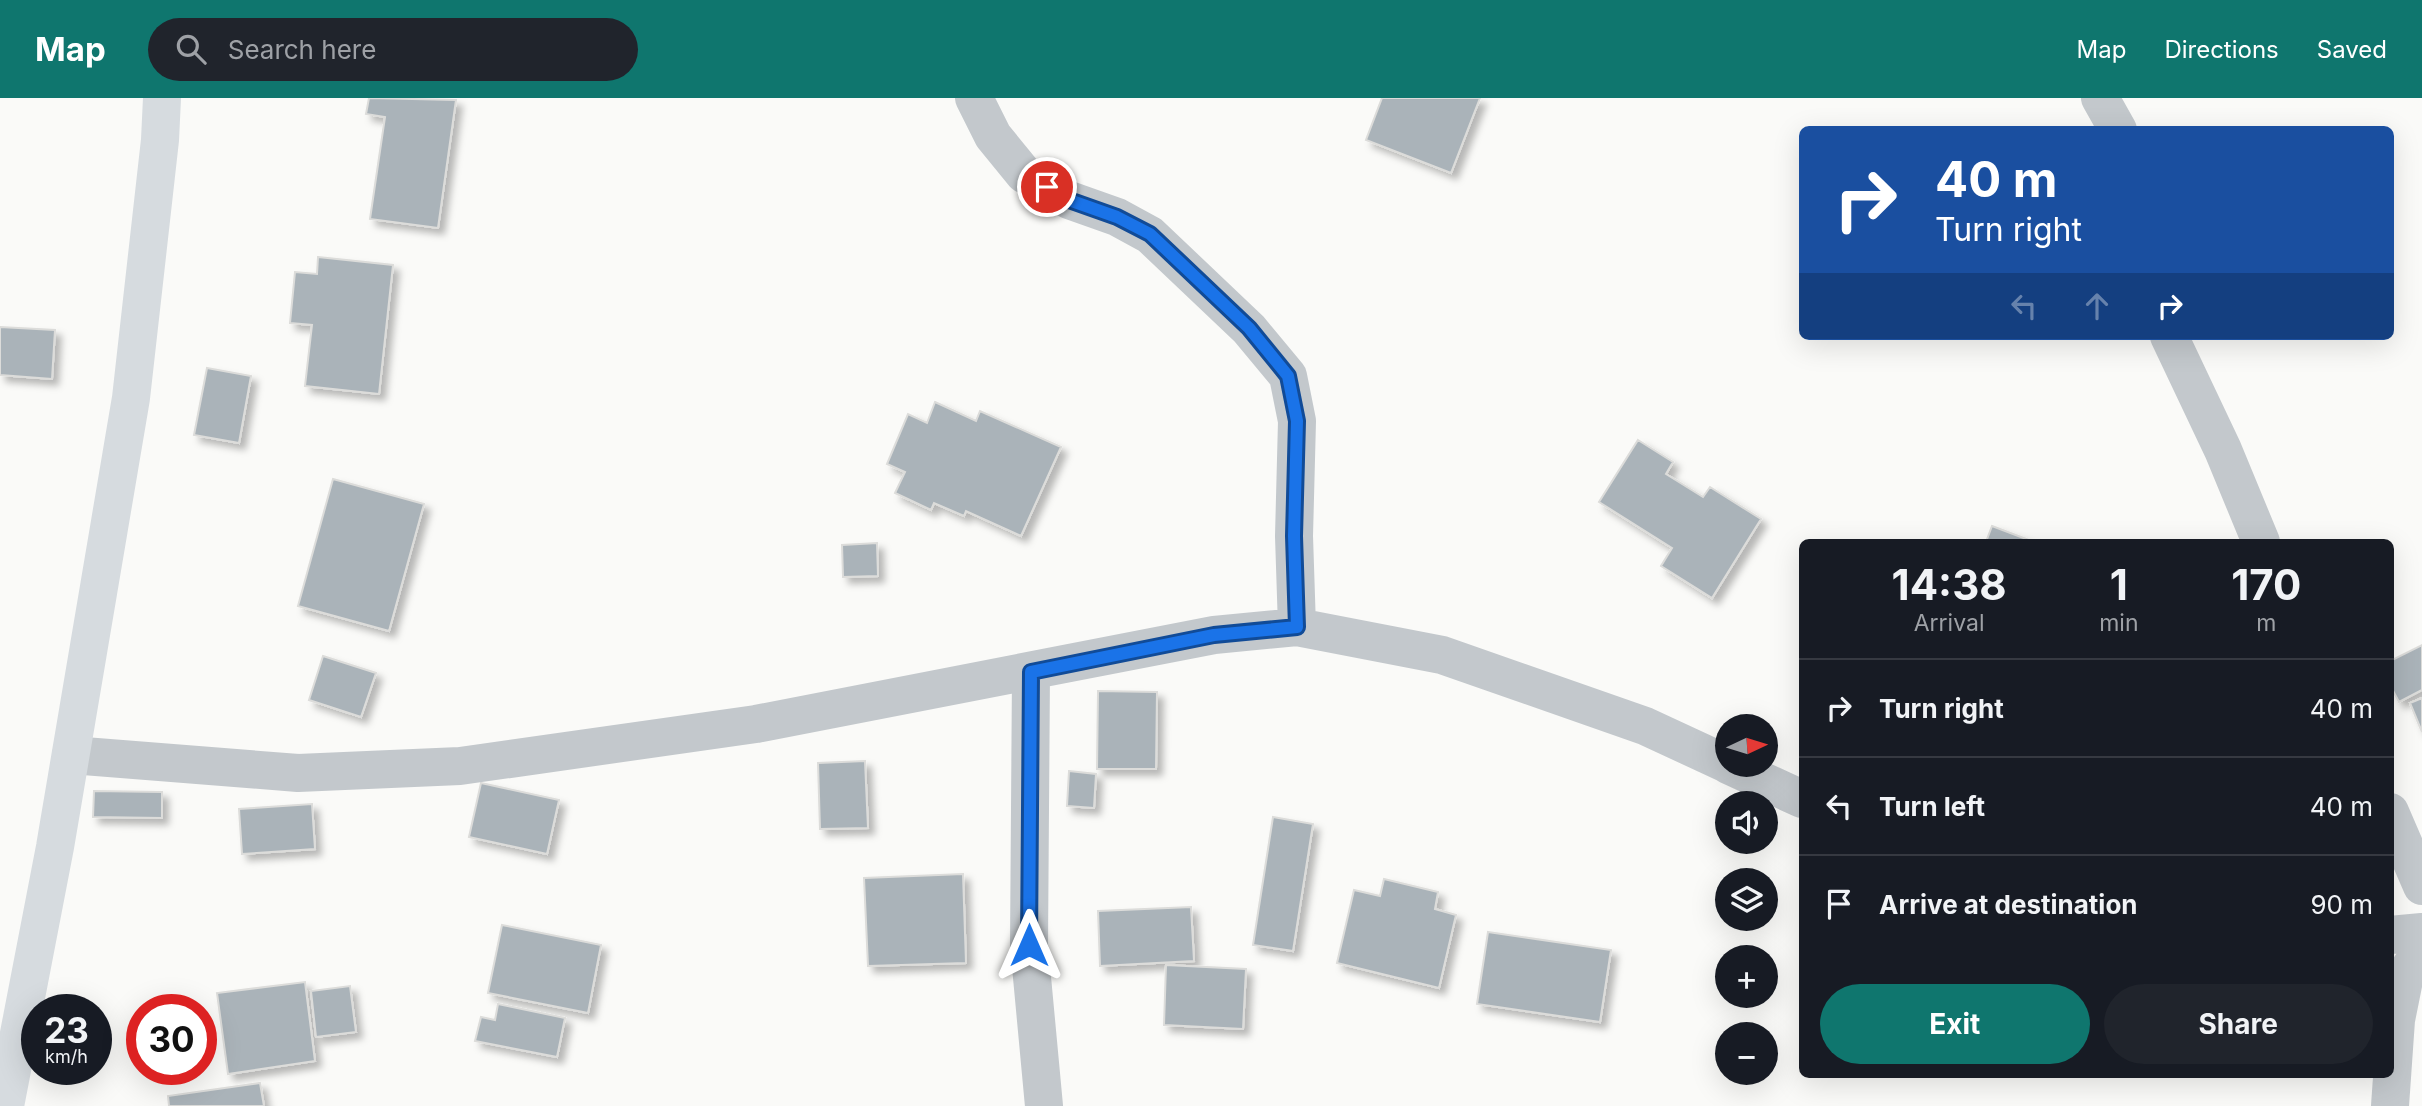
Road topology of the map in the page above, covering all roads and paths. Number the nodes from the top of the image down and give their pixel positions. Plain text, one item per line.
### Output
1 (162, 98) edge
2 (974, 98) edge
3 (2101, 98) edge
4 (2116, 126) edge
5 (2171, 340) edge
6 (2260, 539) edge
7 (1297, 627) junction
8 (1031, 672) junction
9 (71, 755) junction
10 (1715, 758) edge
11 (1755, 777) edge
12 (1799, 798) edge
13 (2394, 821) edge
14 (2422, 886) edge
15 (2422, 932) edge
16 (2394, 935) edge
17 (2422, 950) edge
18 (2394, 1049) edge
19 (2392, 1078) edge
20 (4, 1098) edge
21 (1044, 1106) edge
22 (2390, 1106) edge

1 - 9 main road
2 - 7 street
3 - 4 street
5 - 6 street
7 - 8 street
7 - 10 street
8 - 9 street
8 - 21 street
9 - 20 main road
11 - 12 street
13 - 14 street
15 - 16 street
17 - 18 street
19 - 22 street

